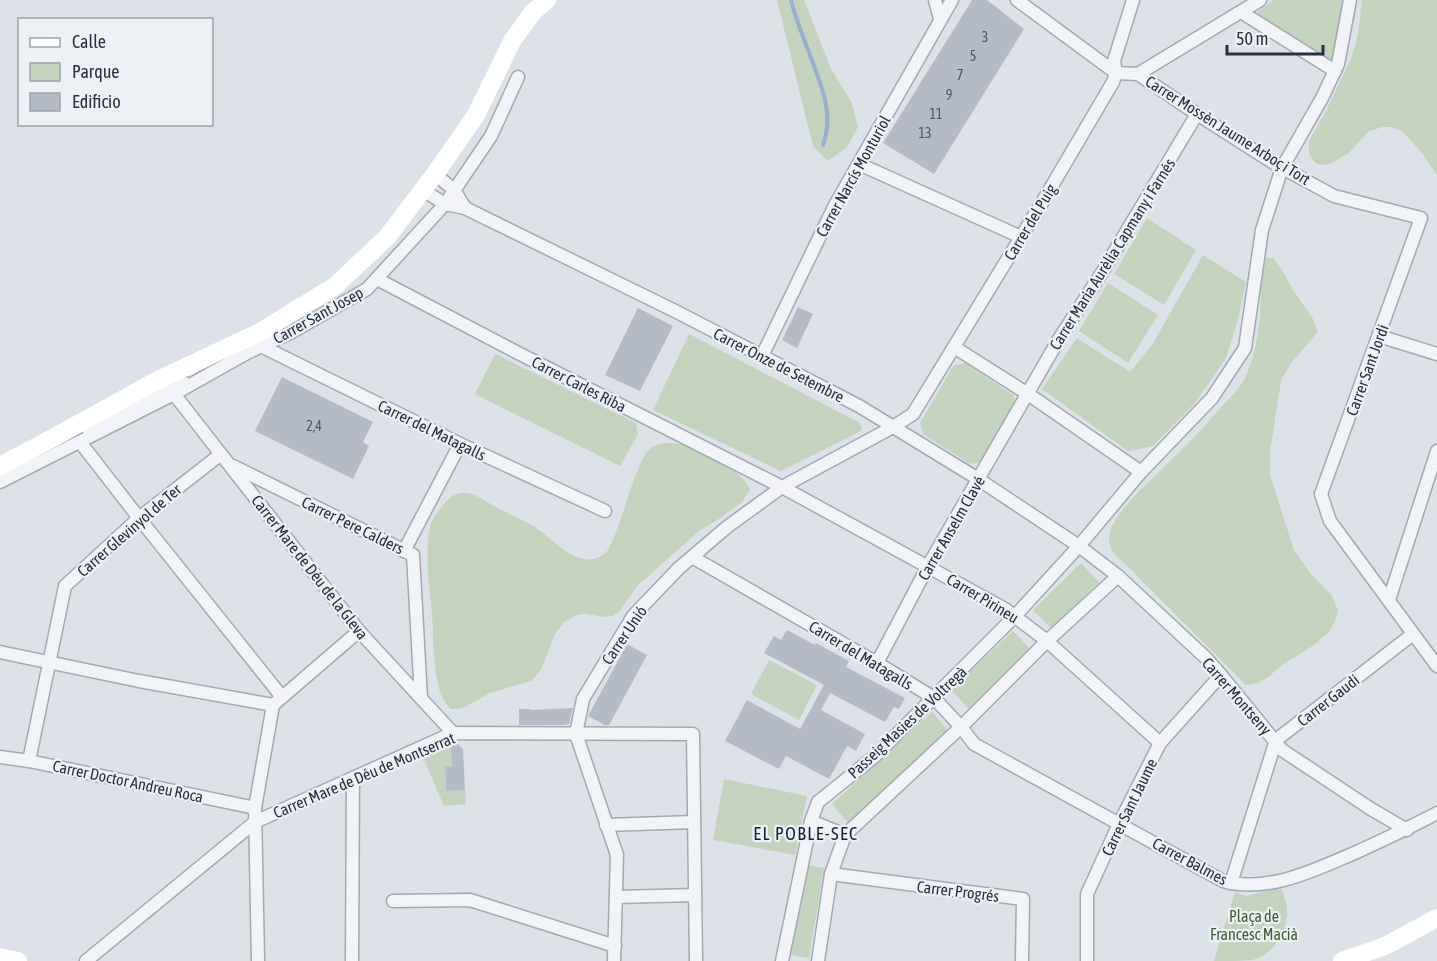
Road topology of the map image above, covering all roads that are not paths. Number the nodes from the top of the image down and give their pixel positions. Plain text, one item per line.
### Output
1 (547, 0) edge
2 (935, 0) edge
3 (952, 0) edge
4 (1017, 0) edge
5 (1133, 0) edge
6 (1260, 0) edge
7 (1350, 0) edge
8 (1241, 12) junction
9 (940, 19) junction
10 (1335, 71) junction
11 (1116, 73) junction
12 (1138, 74) junction
13 (518, 77) dead end
14 (1197, 114) junction
15 (859, 164) junction
16 (1282, 168) junction
17 (435, 174) junction
18 (423, 190) junction
19 (454, 190) junction
20 (445, 204) junction
21 (465, 208) junction
22 (1421, 218) joint
23 (1021, 237) junction
24 (376, 279) junction
25 (1379, 336) junction
26 (261, 346) junction
27 (954, 347) junction
28 (1437, 354) edge
29 (762, 356) junction
30 (200, 379) junction
31 (174, 394) junction
32 (1028, 394) junction
33 (894, 427) junction
34 (51, 440) junction
35 (80, 442) junction
36 (460, 444) junction
37 (1437, 451) edge
38 (225, 459) junction
39 (0, 466) edge
40 (1141, 472) junction
41 (979, 479) junction
42 (0, 482) edge
43 (782, 487) junction
44 (605, 511) dead end
45 (139, 518) junction
46 (1079, 546) junction
47 (404, 550) junction
48 (692, 557) junction
49 (928, 566) junction
50 (1118, 576) junction
51 (1389, 600) junction
52 (1015, 616) junction
53 (359, 631) junction
54 (1413, 634) junction
55 (1047, 641) junction
56 (0, 652) edge
57 (49, 662) junction
58 (877, 663) junction
59 (1437, 666) edge
60 (1221, 675) junction
61 (421, 698) junction
62 (934, 698) junction
63 (278, 701) junction
64 (961, 727) junction
65 (453, 733) junction
66 (576, 734) junction
67 (1276, 740) junction
68 (1160, 743) junction
69 (0, 758) edge
70 (29, 761) junction
71 (353, 778) junction
72 (255, 808) junction
73 (1437, 813) edge
74 (811, 821) junction
75 (255, 822) junction
76 (694, 822) junction
77 (1119, 824) junction
78 (606, 825) junction
79 (1407, 830) junction
80 (845, 835) junction
81 (831, 874) junction
82 (1231, 883) junction
83 (695, 895) junction
84 (616, 897) junction
85 (393, 901) dead end
86 (1437, 918) edge
87 (615, 946) junction
88 (0, 957) edge
89 (18, 961) edge
90 (86, 961) edge
91 (258, 961) edge
92 (352, 961) edge
93 (614, 961) edge
94 (696, 961) edge
95 (782, 961) edge
96 (818, 961) edge
97 (1022, 961) edge
98 (1087, 961) edge
99 (1342, 961) edge

1 - 17 street
2 - 9 street
3 - 9 street, Carrer Narcís Monturiol
4 - 11 street
5 - 11 street, Carrer del Puig
6 - 8 street
7 - 10 street, Passeig Masies de Voltregà
8 - 10 street
8 - 12 street
9 - 15 street, Carrer Narcís Monturiol
10 - 16 street, Passeig Masies de Voltregà
11 - 12 street, Carrer Mossèn Jaume Arboç i Tort
11 - 23 street, Carrer del Puig
12 - 14 street, Carrer Mossèn Jaume Arboç i Tort
13 - 19 street, Carrer Sant Josep
14 - 16 street, Carrer Mossèn Jaume Arboç i Tort
14 - 32 street, Carrer Maria Aurèlia Capmany i Farnés
15 - 23 street
15 - 29 street, Carrer Narcís Monturiol
16 - 22 street, Carrer Mossèn Jaume Arboç i Tort
16 - 40 street, Passeig Masies de Voltregà
17 - 18 street
17 - 19 street
18 - 20 street
18 - 34 street
19 - 20 street, Carrer Sant Josep
19 - 21 street
20 - 21 street, Carrer Onze de Setembre
20 - 24 street, Carrer Sant Josep
21 - 29 street, Carrer Onze de Setembre
22 - 25 street, Carrer Sant Jordi
23 - 27 street, Carrer del Puig
24 - 26 street, Carrer Sant Josep
24 - 43 street, Carrer Carles Riba
25 - 28 street
25 - 51 street, Carrer Sant Jordi
26 - 30 street, Carrer Sant Josep
26 - 36 street, Carrer del Matagalls
27 - 32 street
27 - 33 street, Carrer del Puig
29 - 33 street, Carrer Onze de Setembre
30 - 31 street, Carrer Sant Josep
30 - 34 street, Carrer Sant Josep
31 - 35 street, Carrer Sant Josep
31 - 38 street, Carrer Mare de Déu de la Gleva
32 - 40 street
32 - 41 street, Carrer Anselm Clavé
33 - 41 street, Carrer Onze de Setembre
33 - 43 street, Carrer Unió
34 - 39 street
35 - 42 street, Carrer Sant Josep
35 - 45 street
36 - 44 street, Carrer del Matagalls
36 - 47 street
37 - 51 street
38 - 45 street, Carrer Glevinyol de Ter
38 - 47 street, Carrer Pere Calders
38 - 53 street, Carrer Mare de Déu de la Gleva
40 - 46 street, Passeig Masies de Voltregà
41 - 46 street, Carrer Onze de Setembre
41 - 49 street, Carrer Anselm Clavé
43 - 48 street, Carrer Unió
43 - 49 street, Carrer Pirineu
45 - 57 street, Carrer Glevinyol de Ter
45 - 63 street
46 - 50 street, Carrer Montseny
46 - 52 street, Passeig Masies de Voltregà
47 - 61 street, Carrer Pere Calders
48 - 58 street, Carrer del Matagalls
48 - 66 street, Carrer Unió
49 - 52 street, Carrer Pirineu
49 - 58 street, Carrer Anselm Clavé
50 - 55 street
50 - 60 street, Carrer Montseny
51 - 54 street
52 - 55 street, Carrer Pirineu
52 - 62 street, Passeig Masies de Voltregà
53 - 61 street, Carrer Mare de Déu de la Gleva
53 - 63 street
54 - 59 street
54 - 67 street, Carrer Gaudi
55 - 64 street
55 - 68 street, Carrer Pirineu
56 - 57 street
57 - 63 street
57 - 70 street, Carrer Glevinyol de Ter
58 - 62 street, Carrer del Matagalls
60 - 67 street, Carrer Montseny
60 - 68 street, Carrer Sant Jaume
61 - 65 street, Carrer Mare de Déu de la Gleva
62 - 64 street, Carrer del Matagalls
62 - 74 street, Passeig Masies de Voltregà
63 - 72 street
64 - 77 street, Carrer Balmes
64 - 80 street
65 - 66 street, Carrer Mare de Déu de Montserrat
65 - 71 street, Carrer Mare de Déu de Montserrat
66 - 76 street, Carrer Mare de Déu de Montserrat
66 - 78 street, Carrer Unió
67 - 79 street, Carrer Montseny
67 - 82 street
68 - 77 street, Carrer Sant Jaume
69 - 70 street, Carrer Doctor Andreu Roca
70 - 72 street, Carrer Doctor Andreu Roca
71 - 75 street, Carrer Mare de Déu de Montserrat
71 - 92 street
72 - 75 street
73 - 79 street, Carrer Balmes
74 - 80 street
74 - 95 street, Passeig Masies de Voltregà
75 - 90 street, Carrer Mare de Déu de Montserrat
75 - 91 street
76 - 78 street
76 - 83 street
77 - 82 street, Carrer Balmes
77 - 98 street, Carrer Sant Jaume
78 - 84 street, Carrer Unió
79 - 82 street, Carrer Balmes
80 - 81 street
81 - 96 street
81 - 97 street, Carrer Progrés
83 - 84 street
83 - 94 street
84 - 87 street, Carrer Unió
85 - 87 street
86 - 99 street
87 - 93 street, Carrer Unió
88 - 89 street

